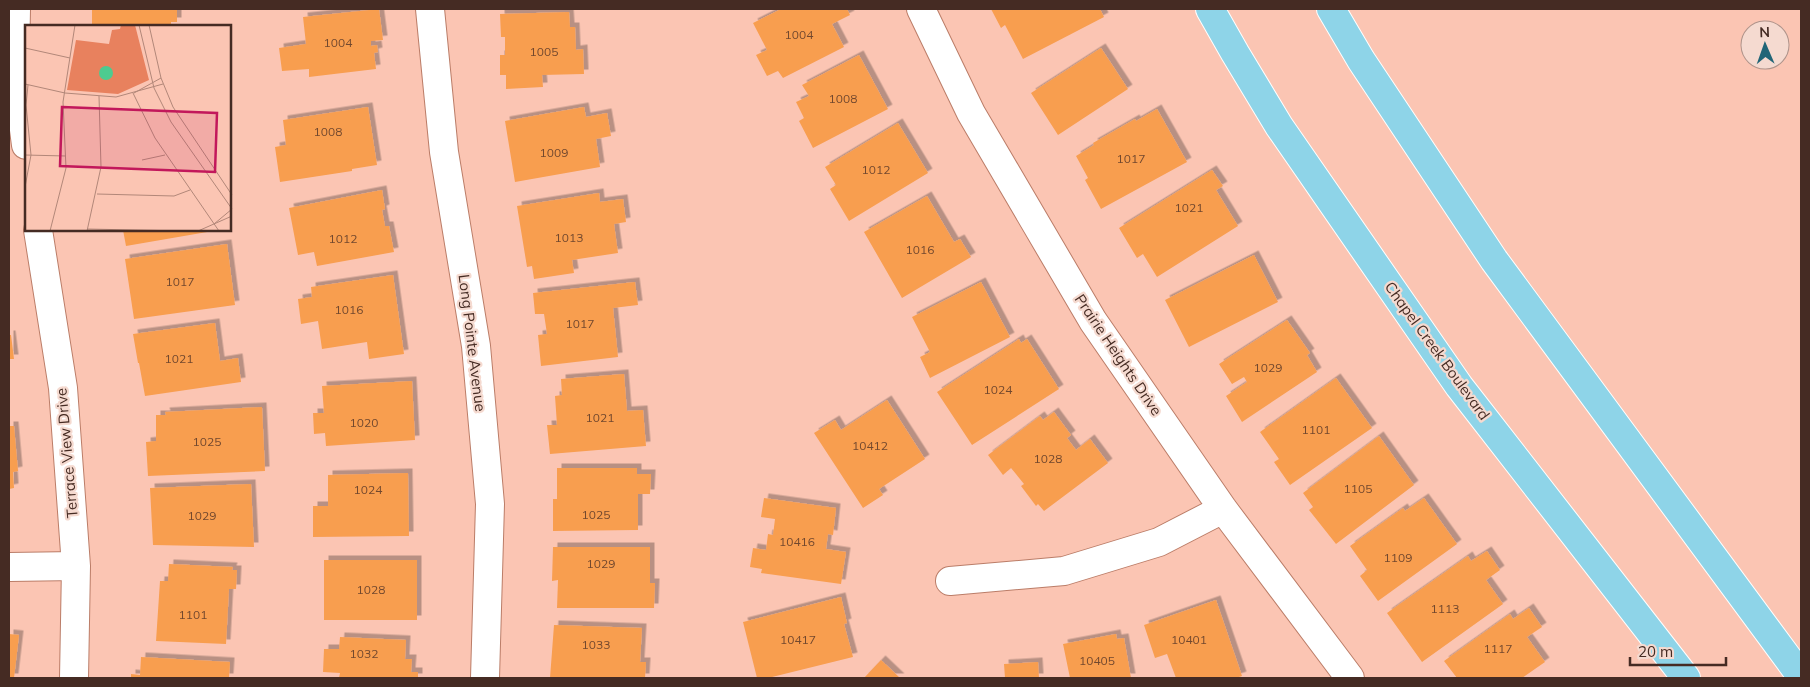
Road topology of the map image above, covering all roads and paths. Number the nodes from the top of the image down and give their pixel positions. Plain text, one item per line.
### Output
1 (16, 9) edge
2 (430, 9) edge
3 (921, 9) edge
4 (1210, 9) edge
5 (1330, 9) edge
6 (25, 136) edge
7 (38, 231) edge
8 (1223, 509) junction
9 (76, 566) junction
10 (9, 567) edge
11 (950, 581) dead end
12 (1801, 676) edge
13 (74, 678) edge
14 (485, 678) edge
15 (1350, 678) edge
16 (1686, 678) edge

1 - 6 street
2 - 14 street, Long Pointe Avenue
3 - 8 street, Prairie Heights Drive
4 - 16 main road, Chapel Creek Boulevard
5 - 12 main road
7 - 9 street, Terrace View Drive
8 - 11 street
8 - 15 street, Prairie Heights Drive
9 - 10 street
9 - 13 street, Terrace View Drive

